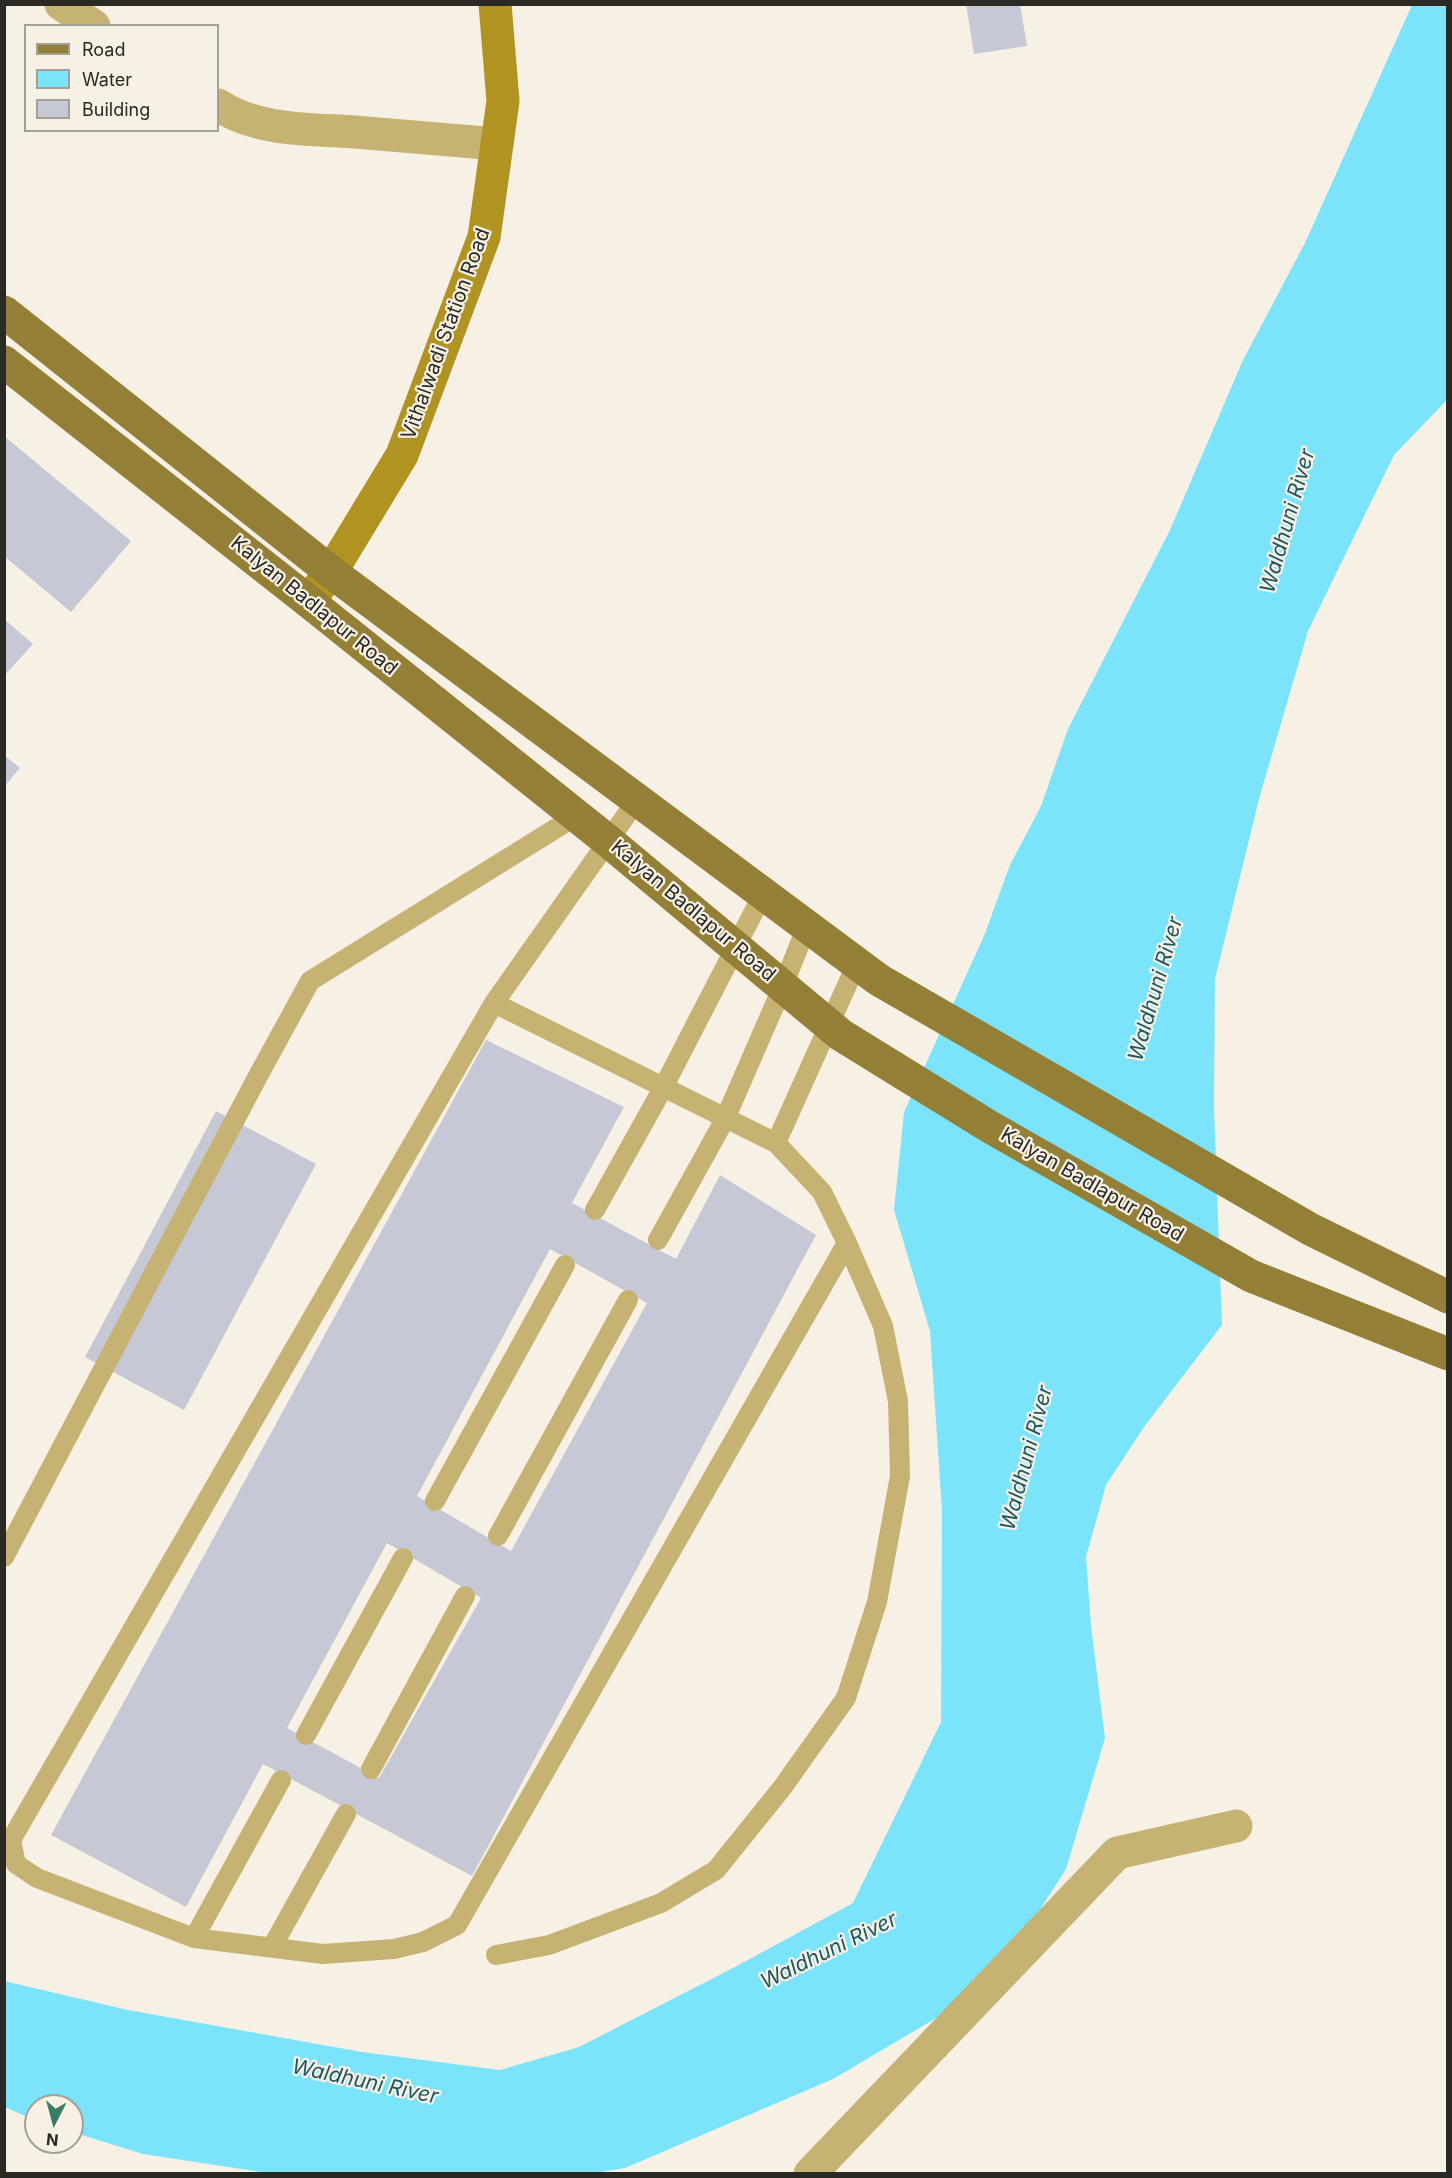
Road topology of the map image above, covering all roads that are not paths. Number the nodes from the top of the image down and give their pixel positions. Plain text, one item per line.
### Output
1 (61, 4) edge
2 (495, 4) edge
3 (91, 24) edge
4 (219, 106) edge
5 (497, 144) junction
6 (4, 312) edge
7 (4, 362) edge
8 (331, 572) junction
9 (308, 601) junction
10 (637, 800) junction
11 (576, 816) junction
12 (608, 841) junction
13 (763, 894) junction
14 (807, 926) junction
15 (736, 949) junction
16 (868, 971) junction
17 (783, 986) junction
18 (494, 1003) junction
19 (835, 1030) junction
20 (663, 1088) junction
21 (725, 1119) junction
22 (776, 1143) junction
23 (595, 1210) dead end
24 (658, 1240) dead end
25 (847, 1243) junction
26 (565, 1265) dead end
27 (1448, 1297) edge
28 (628, 1300) dead end
29 (1448, 1354) edge
30 (435, 1501) dead end
31 (498, 1536) dead end
32 (4, 1557) edge
33 (403, 1558) dead end
34 (465, 1596) dead end
35 (306, 1735) dead end
36 (371, 1769) dead end
37 (281, 1780) dead end
38 (346, 1814) dead end
39 (1236, 1826) dead end
40 (194, 1938) junction
41 (272, 1947) junction
42 (496, 1955) dead end
43 (810, 2174) edge

1 - 3 street
2 - 5 street, Vithalwadi Station Road
4 - 5 street
5 - 8 street, Vithalwadi Station Road
6 - 8 main road, Kalyan Badlapur Road
7 - 9 main road, Kalyan Badlapur Road
8 - 9 street, Vithalwadi Station Road
8 - 10 main road, Kalyan Badlapur Road
9 - 11 main road, Kalyan Badlapur Road
10 - 12 lane
10 - 13 main road, Kalyan Badlapur Road
11 - 12 main road, Kalyan Badlapur Road
11 - 32 lane
12 - 15 main road, Kalyan Badlapur Road
12 - 18 lane
13 - 14 main road, Kalyan Badlapur Road
13 - 15 lane
14 - 16 main road, Kalyan Badlapur Road
14 - 17 lane
15 - 17 main road, Kalyan Badlapur Road
15 - 20 lane
16 - 19 lane
16 - 27 main road, Kalyan Badlapur Road
17 - 19 main road, Kalyan Badlapur Road
17 - 21 lane
18 - 20 lane
18 - 40 lane
19 - 22 lane
19 - 29 main road, Kalyan Badlapur Road
20 - 21 lane
20 - 23 lane
21 - 22 lane
21 - 24 lane
22 - 25 lane
25 - 41 lane
25 - 42 lane
26 - 30 lane
28 - 31 lane
33 - 35 lane
34 - 36 lane
37 - 40 lane
38 - 41 lane
39 - 43 street
40 - 41 lane

